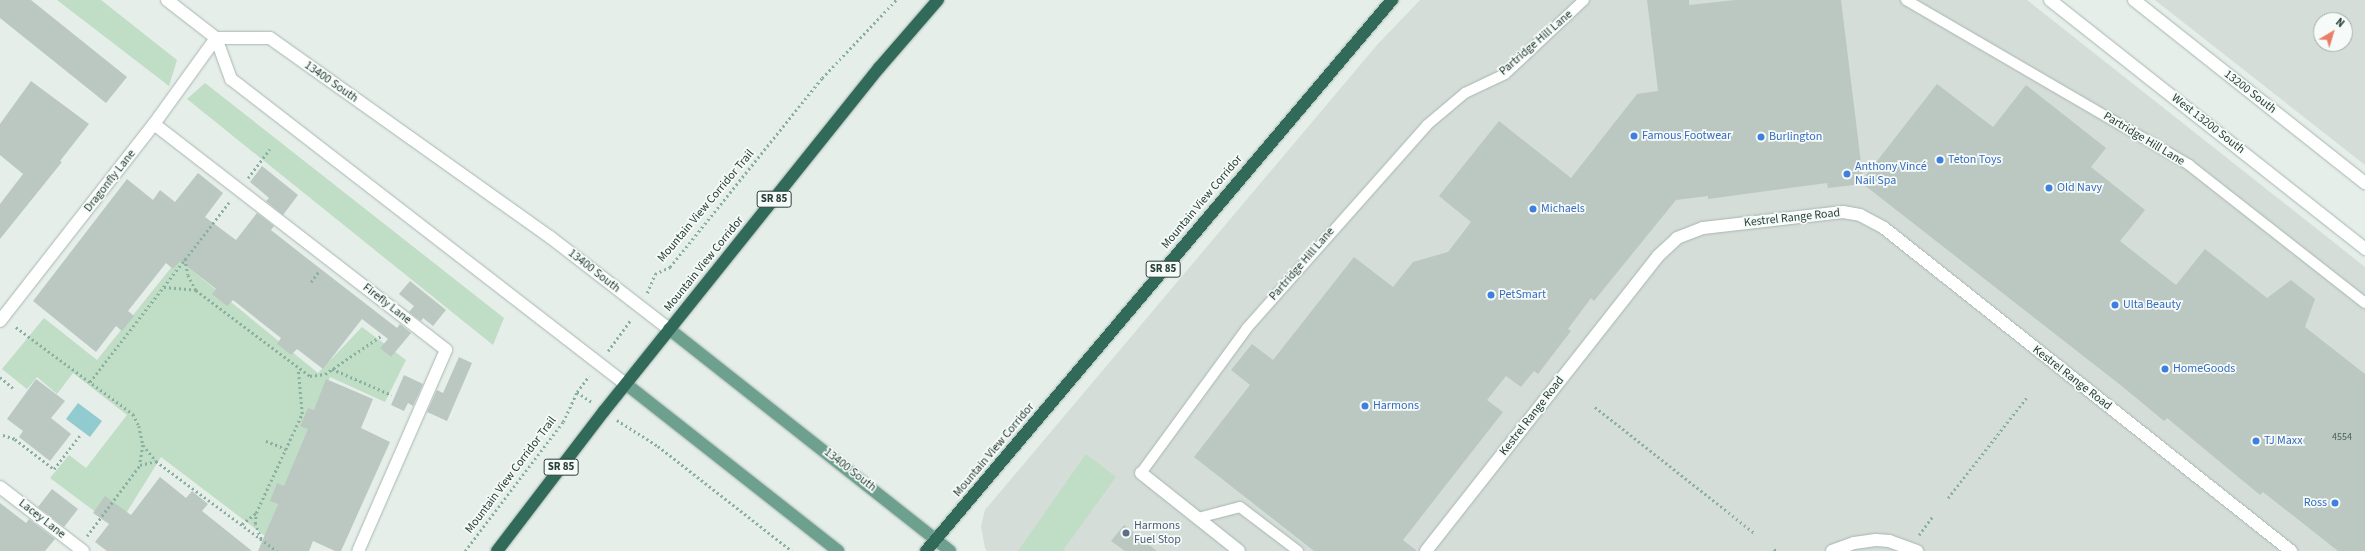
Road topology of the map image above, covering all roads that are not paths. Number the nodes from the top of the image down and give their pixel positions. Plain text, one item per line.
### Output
1 (167, 0) edge
2 (938, 0) edge
3 (1392, 0) edge
4 (1584, 0) edge
5 (1906, 0) edge
6 (2050, 0) edge
7 (2134, 0) edge
8 (216, 38) junction
9 (154, 124) junction
10 (2365, 183) edge
11 (2365, 249) edge
12 (2365, 304) edge
13 (0, 321) edge
14 (669, 329) junction
15 (626, 384) junction
16 (1141, 473) joint
17 (0, 487) edge
18 (1198, 518) junction
19 (937, 539) junction
20 (83, 551) edge
21 (358, 551) edge
22 (497, 551) edge
23 (838, 551) edge
24 (926, 551) edge
25 (950, 551) edge
26 (1239, 551) edge
27 (1298, 551) edge
28 (1426, 551) edge
29 (1832, 551) edge
30 (1917, 551) edge
31 (2291, 551) edge

1 - 8 street
2 - 14 highway, Mountain View Corridor / SR 85
3 - 19 highway, Mountain View Corridor / SR 85
4 - 16 lane, Partridge Hill Lane
5 - 12 lane, Partridge Hill Lane
6 - 11 street, West 13200 South
7 - 10 street, 13200 South
8 - 9 street, Dragonfly Lane
8 - 14 street, 13400 South
8 - 15 street
9 - 13 street, Dragonfly Lane
9 - 21 street, Firefly Lane
14 - 15 highway, Mountain View Corridor / SR 85
14 - 19 main road, 13400 South
15 - 22 highway, Mountain View Corridor / SR 85
15 - 23 main road
16 - 18 street, Partridge Hill Lane
17 - 20 street, Lacey Lane
18 - 26 street, Partridge Hill Lane
18 - 27 lane
19 - 24 highway, Mountain View Corridor / SR 85
19 - 25 main road, 13400 South
28 - 31 street, Kestrel Range Road
29 - 30 street

